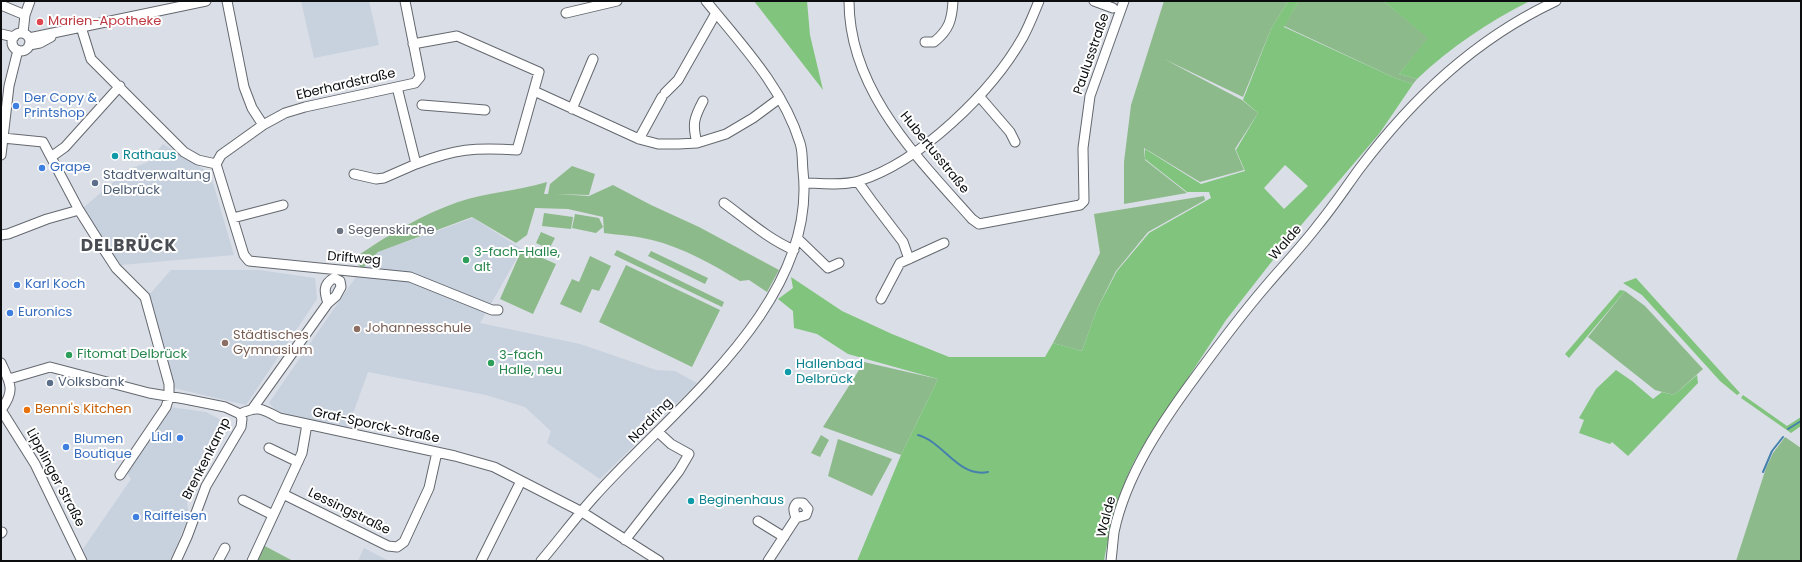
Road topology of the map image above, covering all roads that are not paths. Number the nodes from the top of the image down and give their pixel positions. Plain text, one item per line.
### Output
1 (30, 1) edge
2 (206, 1) edge
3 (227, 1) edge
4 (405, 1) edge
5 (617, 1) edge
6 (706, 1) edge
7 (849, 1) edge
8 (953, 1) edge
9 (1039, 1) edge
10 (1094, 1) edge
11 (1556, 1) edge
12 (1, 5) edge
13 (1120, 5) edge
14 (566, 13) dead end
15 (716, 13) junction
16 (26, 15) junction
17 (82, 27) junction
18 (1, 34) edge
19 (27, 39) junction
20 (1, 40) edge
21 (13, 40) junction
22 (925, 42) dead end
23 (413, 44) junction
24 (18, 50) junction
25 (593, 59) dead end
26 (120, 86) junction
27 (397, 87) junction
28 (534, 91) junction
29 (978, 96) junction
30 (780, 98) junction
31 (704, 101) dead end
32 (422, 105) dead end
33 (572, 109) junction
34 (485, 110) dead end
35 (264, 125) junction
36 (3, 138) junction
37 (639, 139) junction
38 (1015, 142) dead end
39 (697, 143) junction
40 (914, 153) junction
41 (1, 155) edge
42 (51, 157) junction
43 (216, 164) junction
44 (416, 164) junction
45 (354, 174) dead end
46 (858, 182) junction
47 (805, 183) junction
48 (724, 202) dead end
49 (282, 205) dead end
50 (1074, 206) joint
51 (79, 210) junction
52 (233, 218) junction
53 (1, 235) edge
54 (798, 239) junction
55 (944, 243) dead end
56 (794, 250) junction
57 (909, 259) junction
58 (839, 263) dead end
59 (334, 274) junction
60 (881, 298) dead end
61 (328, 303) junction
62 (498, 310) dead end
63 (1, 363) edge
64 (9, 379) junction
65 (169, 397) junction
66 (253, 408) junction
67 (1, 410) edge
68 (240, 414) junction
69 (307, 424) junction
70 (658, 432) junction
71 (270, 448) dead end
72 (437, 452) junction
73 (298, 462) junction
74 (120, 475) dead end
75 (521, 481) junction
76 (283, 494) junction
77 (243, 500) dead end
78 (582, 512) junction
79 (273, 515) junction
80 (796, 518) dead end
81 (758, 521) dead end
82 (784, 538) junction
83 (625, 540) junction
84 (225, 548) dead end
85 (222, 560) edge
86 (82, 561) edge
87 (176, 561) edge
88 (252, 561) edge
89 (481, 561) edge
90 (541, 561) edge
91 (658, 561) edge
92 (768, 561) edge
93 (1111, 561) edge

1 - 16 street
2 - 17 street
3 - 35 street
4 - 23 street, Eberhardstraße
5 - 14 street
6 - 15 street
7 - 40 street, Hubertusstraße
8 - 22 street
9 - 29 street
10 - 13 street
11 - 93 street, Walde
12 - 16 street
13 - 50 street, Paulusstraße
15 - 30 street
15 - 37 street
16 - 19 street
17 - 19 street
17 - 26 street
18 - 21 street
19 - 21 street
19 - 24 street
20 - 21 street
21 - 24 street
23 - 27 street, Eberhardstraße
23 - 28 street
24 - 36 street
25 - 33 street
26 - 42 street
26 - 43 street
27 - 35 street, Eberhardstraße
27 - 44 street
28 - 33 street
28 - 44 street
29 - 38 street
29 - 40 street
30 - 39 street
30 - 47 street
31 - 39 street
32 - 34 street
33 - 37 street
35 - 43 street, Eberhardstraße
36 - 41 street
36 - 42 street
37 - 39 street
40 - 46 street
40 - 50 street, Hubertusstraße
42 - 51 street
43 - 52 street, Driftweg
44 - 45 street
46 - 47 street
46 - 57 street
47 - 54 street
48 - 56 street
49 - 52 street
51 - 53 street
51 - 65 street
52 - 59 street, Driftweg
54 - 56 street
54 - 58 street
55 - 57 street
56 - 70 street, Nordring
57 - 60 street
59 - 61 street
59 - 61 street
59 - 62 street, Driftweg
61 - 66 street
63 - 64 street
64 - 65 street
64 - 67 street
65 - 68 street
65 - 74 street
66 - 68 street
66 - 69 street, Graf-Sporck-Straße
67 - 86 street, Lipplinger Straße
68 - 87 street, Brenkenkamp
69 - 72 street, Graf-Sporck-Straße
69 - 73 street
70 - 78 street, Nordring
70 - 83 street
71 - 73 street
72 - 75 street, Graf-Sporck-Straße
72 - 76 street, Lessingstraße
73 - 76 street
75 - 78 street, Graf-Sporck-Straße
75 - 89 street
76 - 79 street
77 - 79 street
78 - 83 street, Graf-Sporck-Straße
78 - 90 street, Nordring
79 - 88 street
80 - 82 street
81 - 82 street
82 - 92 street
83 - 91 street, Graf-Sporck-Straße
84 - 85 street

